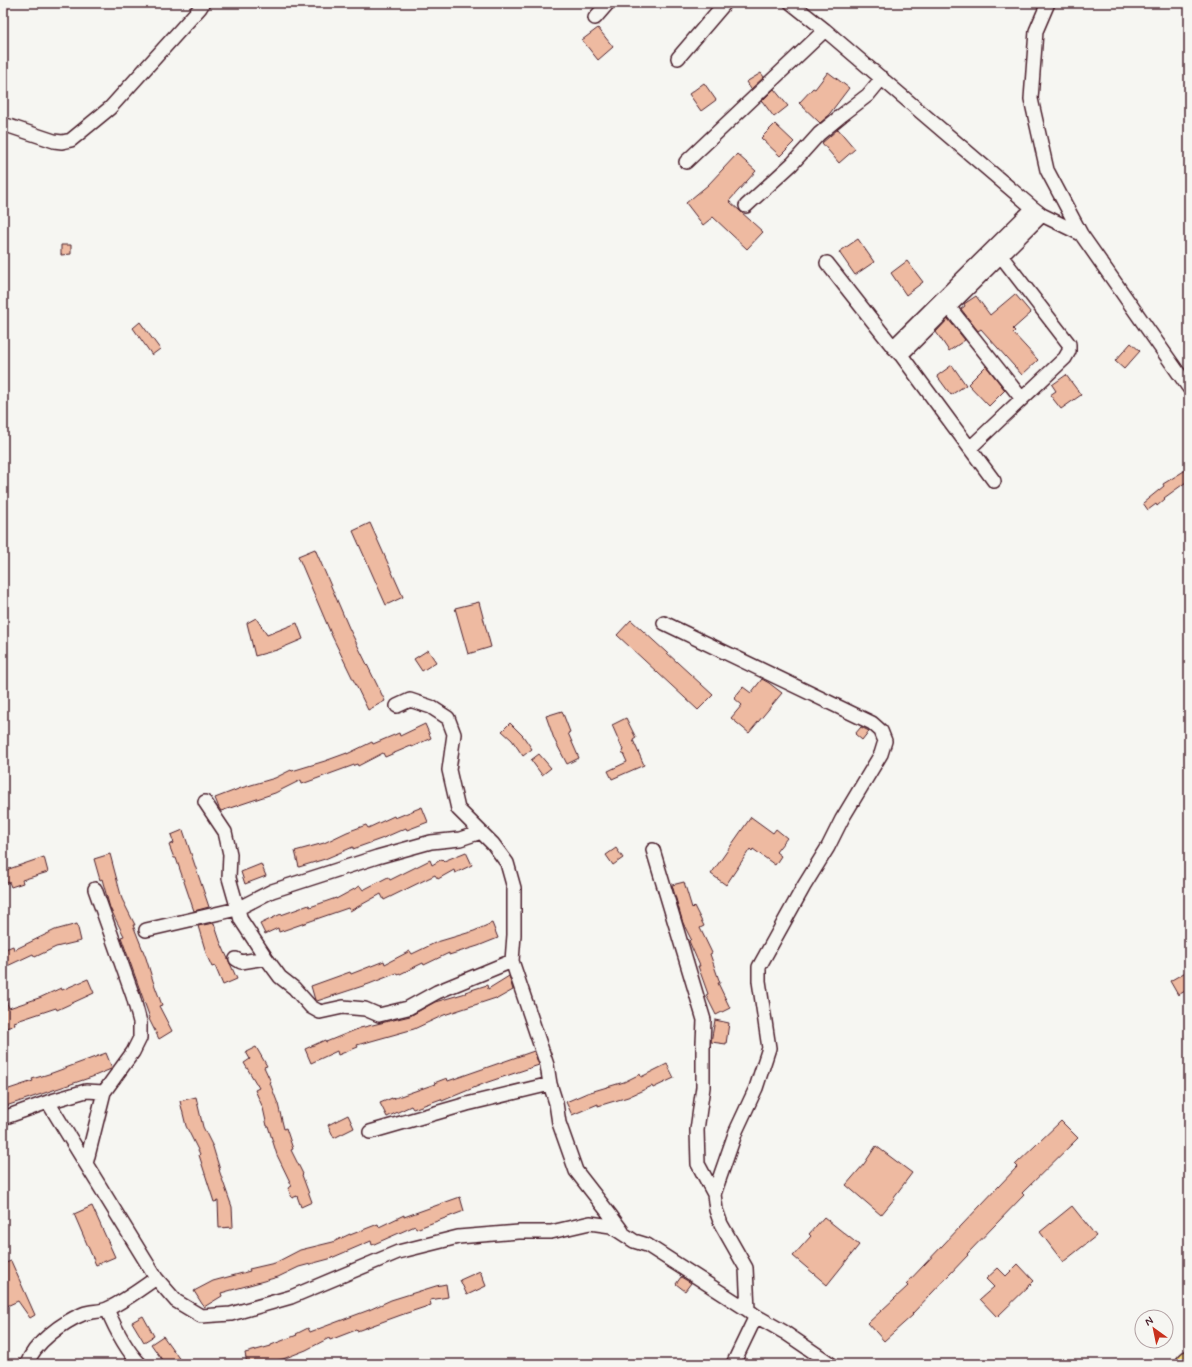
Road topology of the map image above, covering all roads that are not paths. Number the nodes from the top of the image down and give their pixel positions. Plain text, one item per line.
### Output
1 (203, 3) edge
2 (608, 3) edge
3 (725, 3) edge
4 (791, 3) edge
5 (1048, 3) edge
6 (595, 18) dead end
7 (825, 30) junction
8 (678, 58) dead end
9 (882, 78) junction
10 (3, 124) edge
11 (686, 162) dead end
12 (746, 206) dead end
13 (1038, 211) junction
14 (1081, 234) junction
15 (1001, 256) junction
16 (827, 263) dead end
17 (949, 307) junction
18 (897, 351) junction
19 (1189, 388) edge
20 (1022, 400) junction
21 (970, 448) junction
22 (994, 482) dead end
23 (664, 623) dead end
24 (397, 706) dead end
25 (205, 802) dead end
26 (481, 832) junction
27 (653, 850) dead end
28 (95, 889) dead end
29 (237, 909) junction
30 (146, 930) dead end
31 (266, 958) junction
32 (236, 959) dead end
33 (512, 961) junction
34 (550, 1084) junction
35 (104, 1092) junction
36 (48, 1102) junction
37 (3, 1118) edge
38 (370, 1132) dead end
39 (86, 1164) junction
40 (714, 1194) junction
41 (624, 1234) junction
42 (156, 1278) junction
43 (107, 1309) junction
44 (752, 1313) junction
45 (27, 1364) edge
46 (140, 1364) edge
47 (733, 1364) edge
48 (830, 1364) edge

1 - 10 street
2 - 6 street
3 - 8 street
4 - 7 street
5 - 14 street
7 - 9 street
7 - 11 street
9 - 12 street
9 - 13 street
13 - 14 street
13 - 15 street
13 - 18 street
14 - 19 street
15 - 17 street
15 - 20 street
16 - 18 street
17 - 18 street
17 - 20 street
18 - 21 street
20 - 21 street
21 - 22 street
23 - 40 street
24 - 26 street
25 - 29 street
26 - 29 street
26 - 33 street
27 - 40 street
28 - 35 street
29 - 30 street
29 - 31 street
31 - 32 street
31 - 33 street
33 - 34 street
34 - 38 street
34 - 41 street
35 - 36 street
35 - 39 street
36 - 37 street
36 - 39 street
39 - 42 street
40 - 44 street
41 - 42 street
41 - 44 street
42 - 43 street
43 - 45 street
43 - 46 street
44 - 47 street
44 - 48 street

